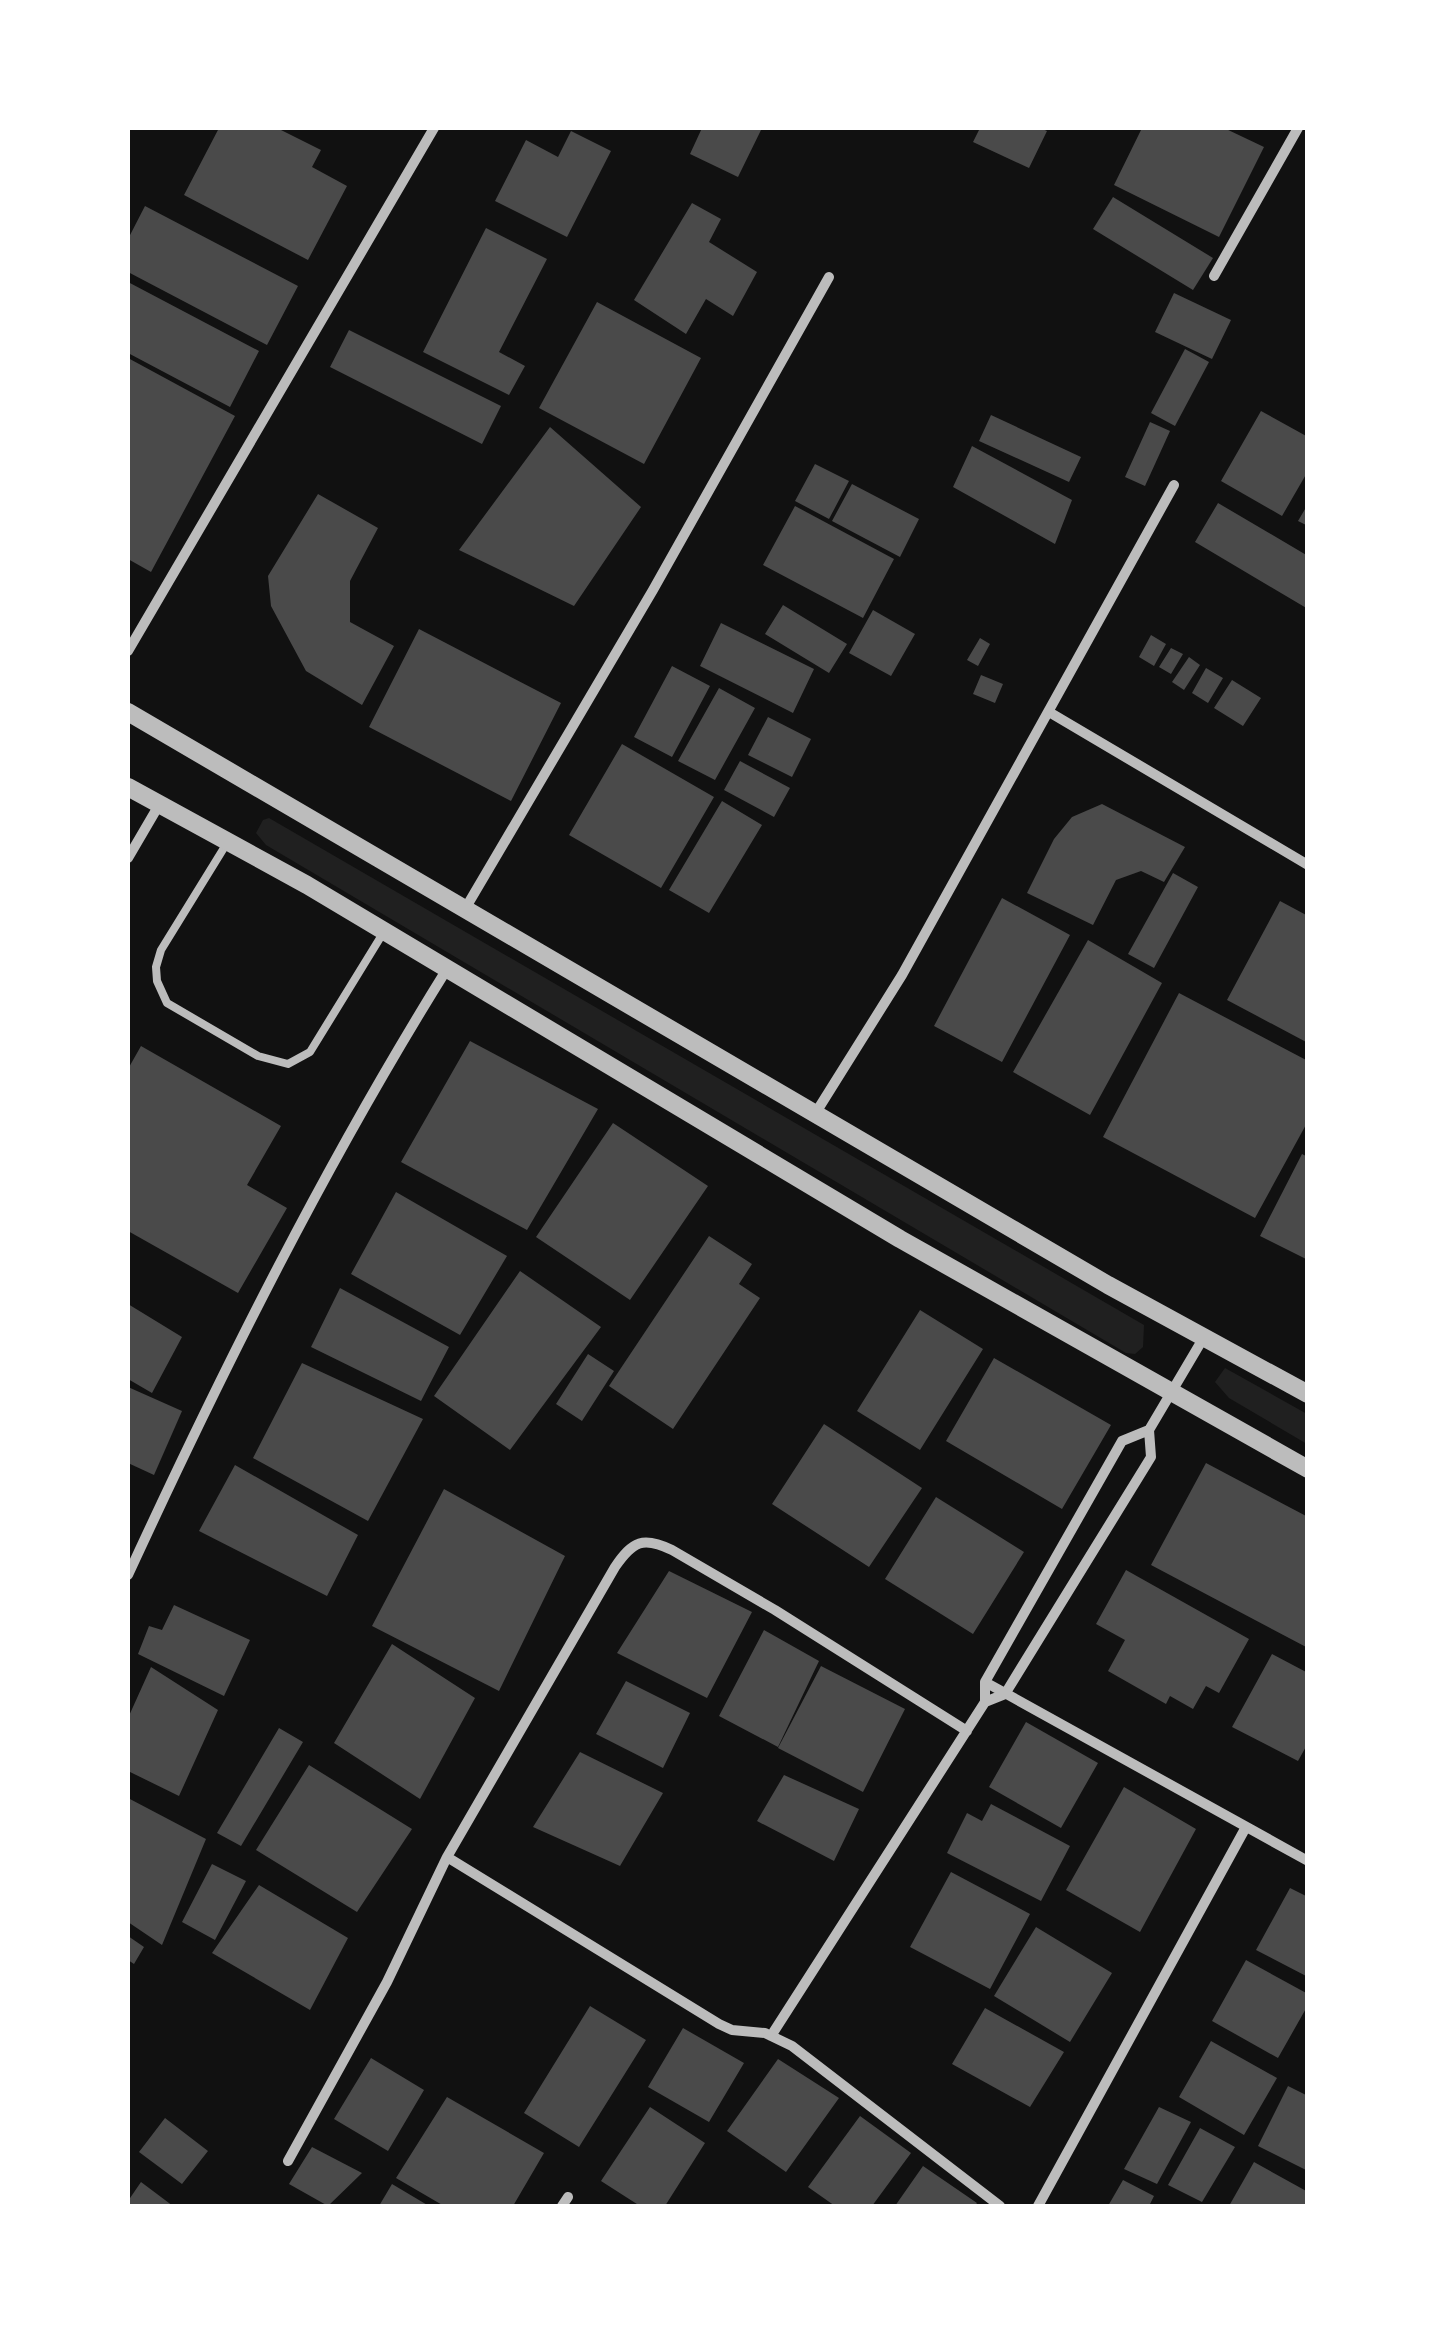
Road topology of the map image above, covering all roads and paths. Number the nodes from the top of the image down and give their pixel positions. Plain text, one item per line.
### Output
1 (434, 128) edge
2 (1298, 128) edge
3 (1214, 276) dead end
4 (829, 277) dead end
5 (1174, 485) dead end
6 (128, 651) edge
7 (128, 712) edge
8 (1049, 712) junction
9 (128, 786) edge
10 (159, 805) junction
11 (227, 843) junction
12 (128, 858) edge
13 (1308, 864) edge
14 (465, 910) junction
15 (384, 930) junction
16 (448, 968) junction
17 (815, 1114) junction
18 (1204, 1337) junction
19 (1173, 1390) junction
20 (1308, 1394) edge
21 (1149, 1430) junction
22 (1308, 1469) edge
23 (128, 1574) edge
24 (984, 1682) junction
25 (1005, 1694) junction
26 (985, 1702) junction
27 (967, 1731) junction
28 (1246, 1828) junction
29 (447, 1858) junction
30 (1308, 1861) edge
31 (772, 2036) junction
32 (288, 2161) dead end
33 (1000, 2206) edge
34 (1038, 2206) edge

1 - 6 street
2 - 3 street
4 - 14 street
5 - 8 street
7 - 14 street
8 - 13 street
8 - 17 street
9 - 10 street
10 - 11 street
10 - 12 street
11 - 15 street
11 - 15 lane
14 - 17 street
15 - 16 street
16 - 19 street
16 - 23 street
17 - 18 street
18 - 19 street
18 - 20 street
19 - 21 street
19 - 22 street
21 - 24 street
21 - 25 street
24 - 25 street
24 - 26 street
25 - 26 street
25 - 28 street
26 - 27 street
27 - 29 street
27 - 31 street
28 - 30 street
28 - 34 street
29 - 31 street
29 - 32 street
31 - 33 street

